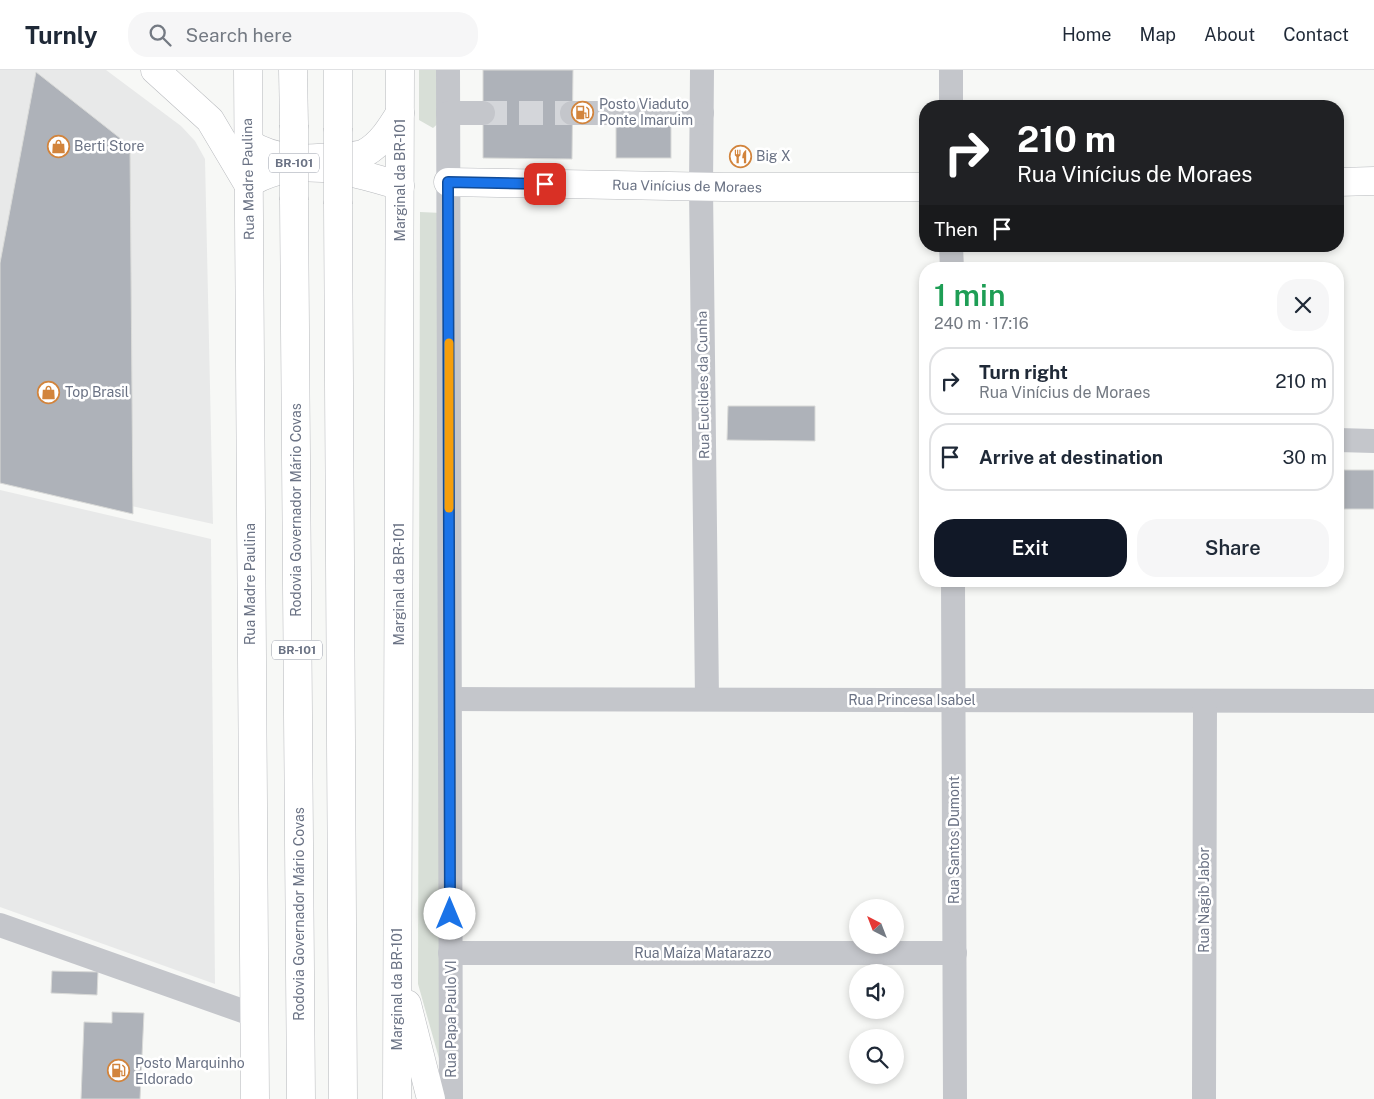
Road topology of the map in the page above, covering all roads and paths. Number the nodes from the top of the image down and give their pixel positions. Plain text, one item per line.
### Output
1 (155, 70) edge
2 (248, 70) edge
3 (293, 70) edge
4 (338, 70) edge
5 (400, 70) edge
6 (448, 70) edge
7 (702, 70) edge
8 (950, 70) edge
9 (951, 100) edge
10 (448, 112) junction
11 (400, 113) junction
12 (483, 113) tunnel mouth
13 (572, 113) tunnel mouth
14 (702, 113) junction
15 (248, 143) junction
16 (1374, 181) edge
17 (448, 182) junction
18 (1344, 182) edge
19 (248, 184) junction
20 (400, 186) junction
21 (701, 186) junction
22 (919, 187) edge
23 (1344, 440) edge
24 (1374, 441) edge
25 (953, 587) edge
26 (450, 699) junction
27 (707, 699) junction
28 (954, 700) junction
29 (1205, 701) junction
30 (1374, 701) edge
31 (0, 925) edge
32 (450, 953) junction
33 (955, 953) junction
34 (396, 962) junction
35 (254, 1015) junction
36 (255, 1099) edge
37 (301, 1099) edge
38 (343, 1099) edge
39 (397, 1099) edge
40 (431, 1099) edge
41 (451, 1099) edge
42 (955, 1099) edge
43 (1204, 1099) edge

1 - 19 main road
2 - 15 main road, Rua Madre Paulina
3 - 37 main road, Rodovia Governador Mário Covas / BR-101, bridge
4 - 38 main road, BR-101, bridge
5 - 11 main road, Marginal da BR-101
6 - 10 street, Rua Papa Paulo VI
7 - 14 street, Rua Euclides da Cunha
8 - 9 street
10 - 12 street
10 - 17 street, Rua Papa Paulo VI
11 - 15 main road
11 - 20 main road, Marginal da BR-101
13 - 14 street
14 - 21 street, Rua Euclides da Cunha
15 - 19 main road, Rua Madre Paulina
16 - 18 main road
17 - 21 main road, Rua Vinícius de Moraes
17 - 26 street, Rua Papa Paulo VI
19 - 20 main road
19 - 35 main road, Rua Madre Paulina
20 - 34 main road, Marginal da BR-101
21 - 22 main road, Rua Vinícius de Moraes
21 - 27 street, Rua Euclides da Cunha
23 - 24 street
25 - 28 street, Rua Santos Dumont
26 - 27 street, Rua Princesa Isabel
26 - 32 street, Rua Papa Paulo VI
27 - 28 street, Rua Princesa Isabel
28 - 29 street, Rua Princesa Isabel
28 - 33 street, Rua Santos Dumont
29 - 30 street, Rua Princesa Isabel
29 - 43 street, Rua Nagib Jabor
31 - 35 street
32 - 33 street, Rua Maíza Matarazzo
32 - 41 street, Rua Papa Paulo VI
33 - 42 street, Rua Santos Dumont
34 - 39 main road, Marginal da BR-101
34 - 40 main road
35 - 36 main road, Rua Madre Paulina

